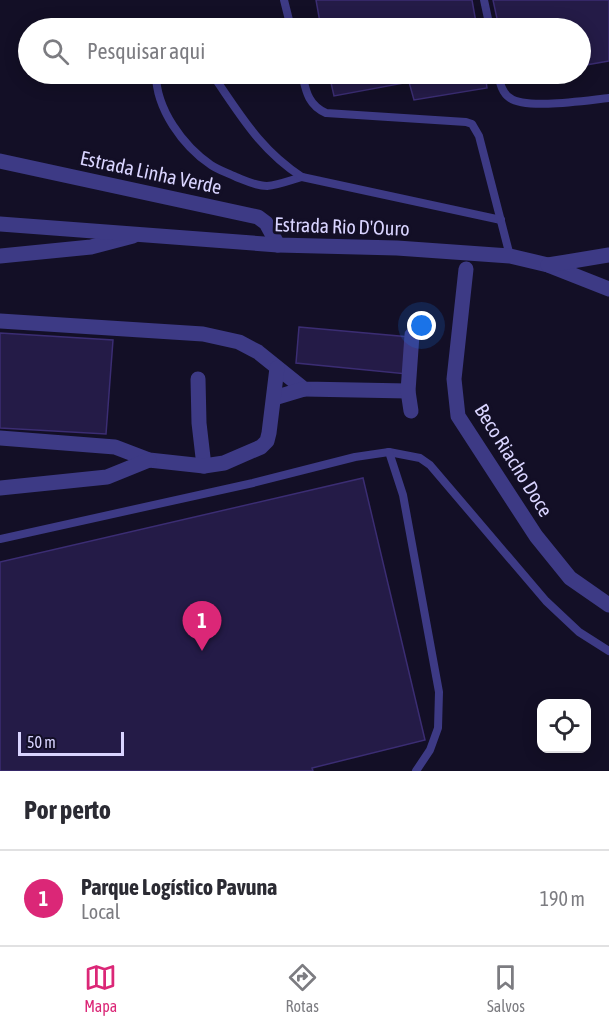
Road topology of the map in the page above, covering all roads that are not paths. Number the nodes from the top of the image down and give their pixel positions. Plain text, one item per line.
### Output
1 (284, 0) edge
2 (484, 0) edge
3 (288, 18) edge
4 (487, 18) edge
5 (156, 84) edge
6 (219, 84) edge
7 (305, 84) edge
8 (501, 84) edge
9 (609, 98) edge
10 (0, 161) edge
11 (302, 177) junction
12 (501, 220) junction
13 (0, 224) edge
14 (133, 236) junction
15 (278, 246) junction
16 (609, 255) edge
17 (0, 256) edge
18 (510, 256) junction
19 (548, 265) junction
20 (466, 269) dead end
21 (609, 289) edge
22 (0, 321) edge
23 (412, 335) dead end
24 (277, 368) junction
25 (198, 379) dead end
26 (304, 389) junction
27 (408, 391) junction
28 (274, 399) junction
29 (411, 411) dead end
30 (0, 438) edge
31 (389, 452) junction
32 (149, 460) junction
33 (204, 466) junction
34 (0, 488) edge
35 (0, 539) edge
36 (609, 605) edge
37 (609, 651) edge
38 (416, 771) edge

1 - 3 lane
2 - 4 lane
5 - 11 lane
6 - 11 lane
7 - 12 lane
8 - 9 lane
10 - 15 street, Estrada Linha Verde
11 - 12 lane
12 - 18 lane
13 - 14 street, Estrada Rio D'Ouro
14 - 15 street, Estrada Rio D'Ouro
14 - 17 street, Estrada Rio D'Ouro
15 - 18 street, Estrada Rio D'Ouro
16 - 19 street, Estrada Rio D'Ouro
18 - 19 street, Estrada Rio D'Ouro
19 - 21 street, Estrada Rio D'Ouro
20 - 36 street, Beco Riacho Doce
22 - 24 street
23 - 27 street
24 - 26 street
24 - 28 street
25 - 33 street
26 - 27 street
26 - 28 street
27 - 29 street
28 - 33 street
30 - 32 street
31 - 35 lane
31 - 37 lane
31 - 38 lane
32 - 33 street
32 - 34 street

